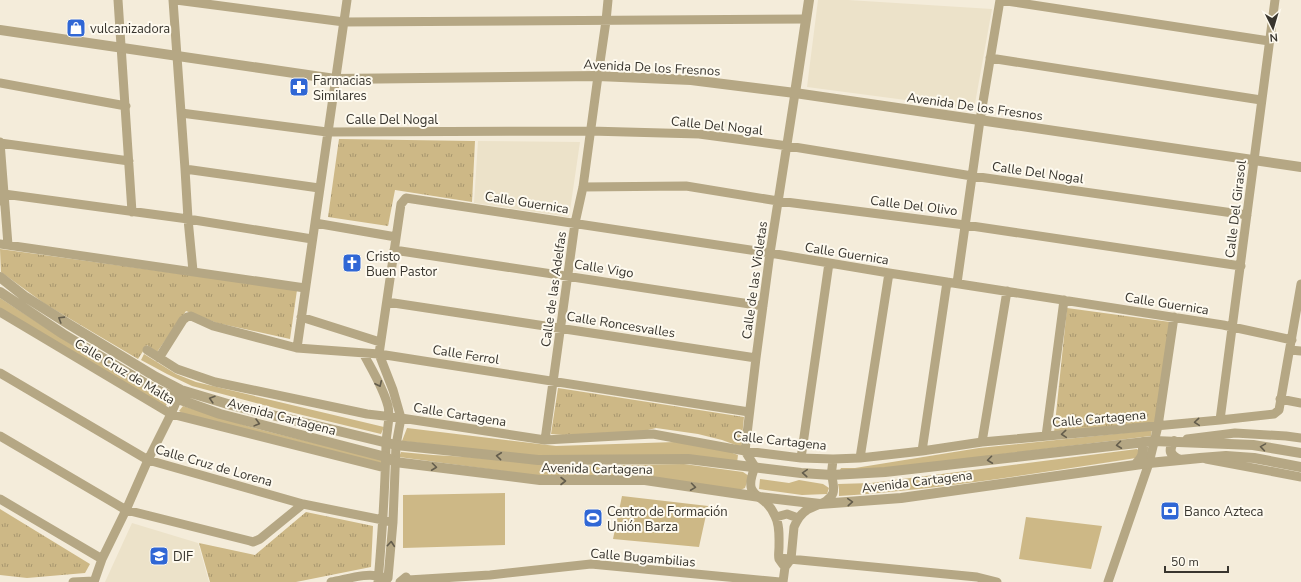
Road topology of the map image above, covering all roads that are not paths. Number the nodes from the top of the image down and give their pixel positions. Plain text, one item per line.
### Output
1 (118, 0) edge
2 (174, 0) edge
3 (347, 0) edge
4 (608, 0) edge
5 (809, 0) edge
6 (1000, 0) edge
7 (1275, 0) edge
8 (806, 19) junction
9 (606, 21) junction
10 (344, 22) junction
11 (0, 30) edge
12 (1269, 41) junction
13 (122, 48) junction
14 (177, 56) junction
15 (990, 58) junction
16 (598, 76) junction
17 (335, 79) junction
18 (0, 83) edge
19 (795, 93) junction
20 (1262, 100) junction
21 (126, 106) junction
22 (181, 113) junction
23 (980, 120) junction
24 (590, 131) junction
25 (327, 132) junction
26 (0, 143) edge
27 (788, 146) junction
28 (1255, 160) junction
29 (129, 161) junction
30 (1301, 167) edge
31 (185, 169) junction
32 (972, 176) junction
33 (583, 187) junction
34 (319, 188) junction
35 (2, 198) edge
36 (778, 201) junction
37 (132, 212) junction
38 (1247, 215) junction
39 (188, 219) junction
40 (315, 223) junction
41 (575, 223) junction
42 (965, 225) junction
43 (396, 236) junction
44 (312, 239) junction
45 (4, 244) edge
46 (394, 250) junction
47 (770, 253) junction
48 (829, 263) junction
49 (1241, 266) junction
50 (193, 271) junction
51 (888, 273) junction
52 (569, 276) junction
53 (0, 277) edge
54 (948, 282) junction
55 (957, 283) junction
56 (1301, 284) edge
57 (305, 288) junction
58 (1007, 291) junction
59 (0, 292) edge
60 (1300, 297) edge
61 (1064, 300) junction
62 (387, 302) junction
63 (763, 306) junction
64 (0, 312) edge
65 (301, 317) junction
66 (1174, 317) junction
67 (1232, 326) junction
68 (560, 328) junction
69 (380, 342) junction
70 (1291, 345) junction
71 (297, 348) junction
72 (147, 350) dead end
73 (1301, 351) edge
74 (363, 354) junction
75 (379, 354) junction
76 (159, 358) junction
77 (756, 358) junction
78 (0, 373) edge
79 (553, 381) junction
80 (179, 395) junction
81 (1280, 399) junction
82 (1301, 402) edge
83 (749, 412) junction
84 (171, 414) junction
85 (389, 418) junction
86 (401, 418) junction
87 (1220, 420) junction
88 (1158, 426) junction
89 (0, 436) edge
90 (1046, 436) junction
91 (1301, 438) edge
92 (545, 440) junction
93 (1154, 441) junction
94 (1174, 441) junction
95 (982, 442) junction
96 (1143, 442) junction
97 (391, 444) junction
98 (745, 451) junction
99 (922, 451) junction
100 (1301, 453) edge
101 (386, 457) junction
102 (801, 458) junction
103 (860, 458) junction
104 (1200, 458) junction
105 (833, 459) junction
106 (148, 460) junction
107 (1180, 460) junction
108 (396, 462) junction
109 (1149, 463) junction
110 (1135, 465) junction
111 (1301, 466) edge
112 (755, 467) junction
113 (386, 468) junction
114 (832, 475) junction
115 (1301, 477) edge
116 (760, 497) junction
117 (0, 499) edge
118 (303, 504) junction
119 (820, 504) junction
120 (126, 510) junction
121 (776, 516) junction
122 (798, 518) junction
123 (383, 520) junction
124 (392, 522) junction
125 (779, 558) junction
126 (102, 559) junction
127 (790, 559) junction
128 (785, 567) junction
129 (383, 580) edge
130 (94, 581) edge
131 (404, 581) edge
132 (74, 582) edge
133 (331, 582) edge
134 (781, 582) edge
135 (997, 582) edge
136 (1108, 582) edge

1 - 13 street
2 - 10 street
2 - 14 street
3 - 10 street
4 - 9 street, Calle de las Adelfas
5 - 8 street
6 - 12 street
6 - 15 street
7 - 12 street, Calle Del Girasol
8 - 9 street
8 - 19 street
9 - 10 street
9 - 16 street, Calle de las Adelfas
10 - 17 street
11 - 13 street, Avenida De los Fresnos
12 - 20 street, Calle Del Girasol
13 - 14 street, Avenida De los Fresnos
13 - 21 street
14 - 17 street, Avenida De los Fresnos
14 - 22 street
15 - 20 street
15 - 23 street
16 - 17 street, Avenida De los Fresnos
16 - 19 street, Avenida De los Fresnos
16 - 24 street, Calle de las Adelfas
17 - 25 street
18 - 21 street
19 - 23 street, Avenida De los Fresnos
19 - 27 street, Calle de las Violetas
20 - 28 street, Calle Del Girasol
21 - 29 street
22 - 25 street, Calle Del Nogal
22 - 31 street
23 - 28 street, Avenida De los Fresnos
23 - 32 street
24 - 25 street, Calle Del Nogal
24 - 27 street, Calle Del Nogal
24 - 33 street, Calle de las Adelfas
25 - 34 street
26 - 29 street
26 - 35 street
27 - 32 street, Calle Del Nogal
27 - 36 street, Calle de las Violetas
28 - 30 street, Avenida De los Fresnos
28 - 38 street, Calle Del Girasol
29 - 37 street
31 - 34 street
31 - 39 street
32 - 38 street, Calle Del Nogal
32 - 42 street
33 - 36 street, Calle Del Olivo
33 - 41 street, Calle de las Adelfas
34 - 40 street
35 - 37 street
35 - 45 street
36 - 42 street, Calle Del Olivo
36 - 47 street, Calle de las Violetas
37 - 39 street
38 - 49 street, Calle Del Girasol
39 - 44 street
39 - 50 street
40 - 43 street
40 - 44 street
41 - 43 street, Calle Guernica
41 - 47 street, Calle Guernica
41 - 52 street, Calle de las Adelfas
42 - 49 street, Calle Del Olivo
42 - 55 street
43 - 46 street
44 - 57 street
45 - 50 street
46 - 52 street, Calle Vigo
46 - 62 street
47 - 48 street, Calle Guernica
47 - 63 street, Calle de las Violetas
48 - 51 street, Calle Guernica
48 - 102 street
49 - 67 street, Calle Del Girasol
50 - 57 street
51 - 54 street, Calle Guernica
51 - 103 street
52 - 63 street, Calle Vigo
52 - 68 street, Calle de las Adelfas
80 -> 53 street, Avenida Cartagena
54 - 55 street, Calle Guernica
54 - 99 street
55 - 58 street, Calle Guernica
56 - 60 street, Calle Cartagena
57 - 65 street
58 - 61 street, Calle Guernica
58 - 95 street
59 - 80 street, Avenida Cartagena
60 - 70 street, Calle Cartagena
61 - 66 street, Calle Guernica
61 - 90 street
62 - 68 street, Calle Roncesvalles
62 - 69 street
63 - 77 street, Calle de las Violetas
64 - 84 street, Calle Cruz de Malta
65 - 69 street
65 - 71 street
66 - 67 street, Calle Guernica
66 - 88 street
67 - 70 street, Calle Guernica
67 - 87 street, Calle Del Girasol
68 - 77 street, Calle Roncesvalles
68 - 79 street, Calle de las Adelfas
69 - 75 street
70 - 73 street, Calle Guernica
70 - 81 street, Calle Cartagena
71 - 74 street, Calle Ferrol
71 - 76 street, Calle Ferrol
72 - 76 street
74 - 75 street, Calle Ferrol
74 -> 85 street
75 - 79 street, Calle Ferrol
75 - 86 street
76 - 85 street
77 - 83 street, Calle de las Violetas
78 - 106 street, Calle Cruz de Lorena
79 - 83 street, Calle Ferrol
79 - 92 street, Calle de las Adelfas
80 - 84 street
97 -> 80 street, Avenida Cartagena
80 -> 101 street, Avenida Cartagena
81 - 82 street
81 - 87 street, Calle Cartagena
83 - 98 street, Calle de las Violetas
84 - 106 street
84 - 113 street, Calle Cruz de Malta
85 - 86 street
85 - 97 street
86 - 92 street, Calle Cartagena
86 - 97 street
87 -> 88 street, Calle Cartagena
88 -> 90 street, Calle Cartagena
88 - 93 street
89 - 120 street
90 - 95 street, Calle Cartagena
91 - 94 street
92 - 98 street, Calle Cartagena
93 - 94 street, Avenida Cartagena
93 - 96 street, Avenida Cartagena
93 - 109 street
100 -> 94 street, Avenida Cartagena
94 - 107 street
95 - 99 street, Calle Cartagena
96 - 110 street
96 -> 114 street, Avenida Cartagena
97 - 101 street
97 - 108 street
112 -> 97 street, Avenida Cartagena
98 - 102 street, Calle Cartagena
98 - 112 street
99 - 103 street, Calle Cartagena
101 - 108 street, Avenida Cartagena
101 - 113 street
102 - 105 street, Calle Cartagena
103 - 105 street, Calle Cartagena
104 - 107 street, Avenida Cartagena
104 - 111 street, Avenida Cartagena
104 - 115 street
105 - 114 street
106 - 118 street, Calle Cruz de Lorena
106 - 120 street
107 - 109 street, Avenida Cartagena
108 - 113 street
108 -> 116 street, Avenida Cartagena
108 - 124 street
109 - 110 street, Avenida Cartagena
109 - 136 street
119 -> 110 street, Avenida Cartagena
114 -> 112 street, Avenida Cartagena
112 - 116 street
113 - 123 street
114 - 119 street
116 - 119 street, Avenida Cartagena
116 - 121 street
117 - 126 street
118 - 120 street
118 - 123 street, Calle Cruz de Lorena
119 - 122 street
120 - 126 street
121 - 122 street
121 - 125 street
122 - 127 street
123 - 124 street, Calle Cruz de Lorena
123 - 129 street
129 -> 124 street
125 - 127 street
125 - 128 street
126 - 130 street
127 - 128 street
127 - 135 street
128 - 134 street
129 - 133 street
130 - 132 street
131 - 134 street, Calle Bugambilias

